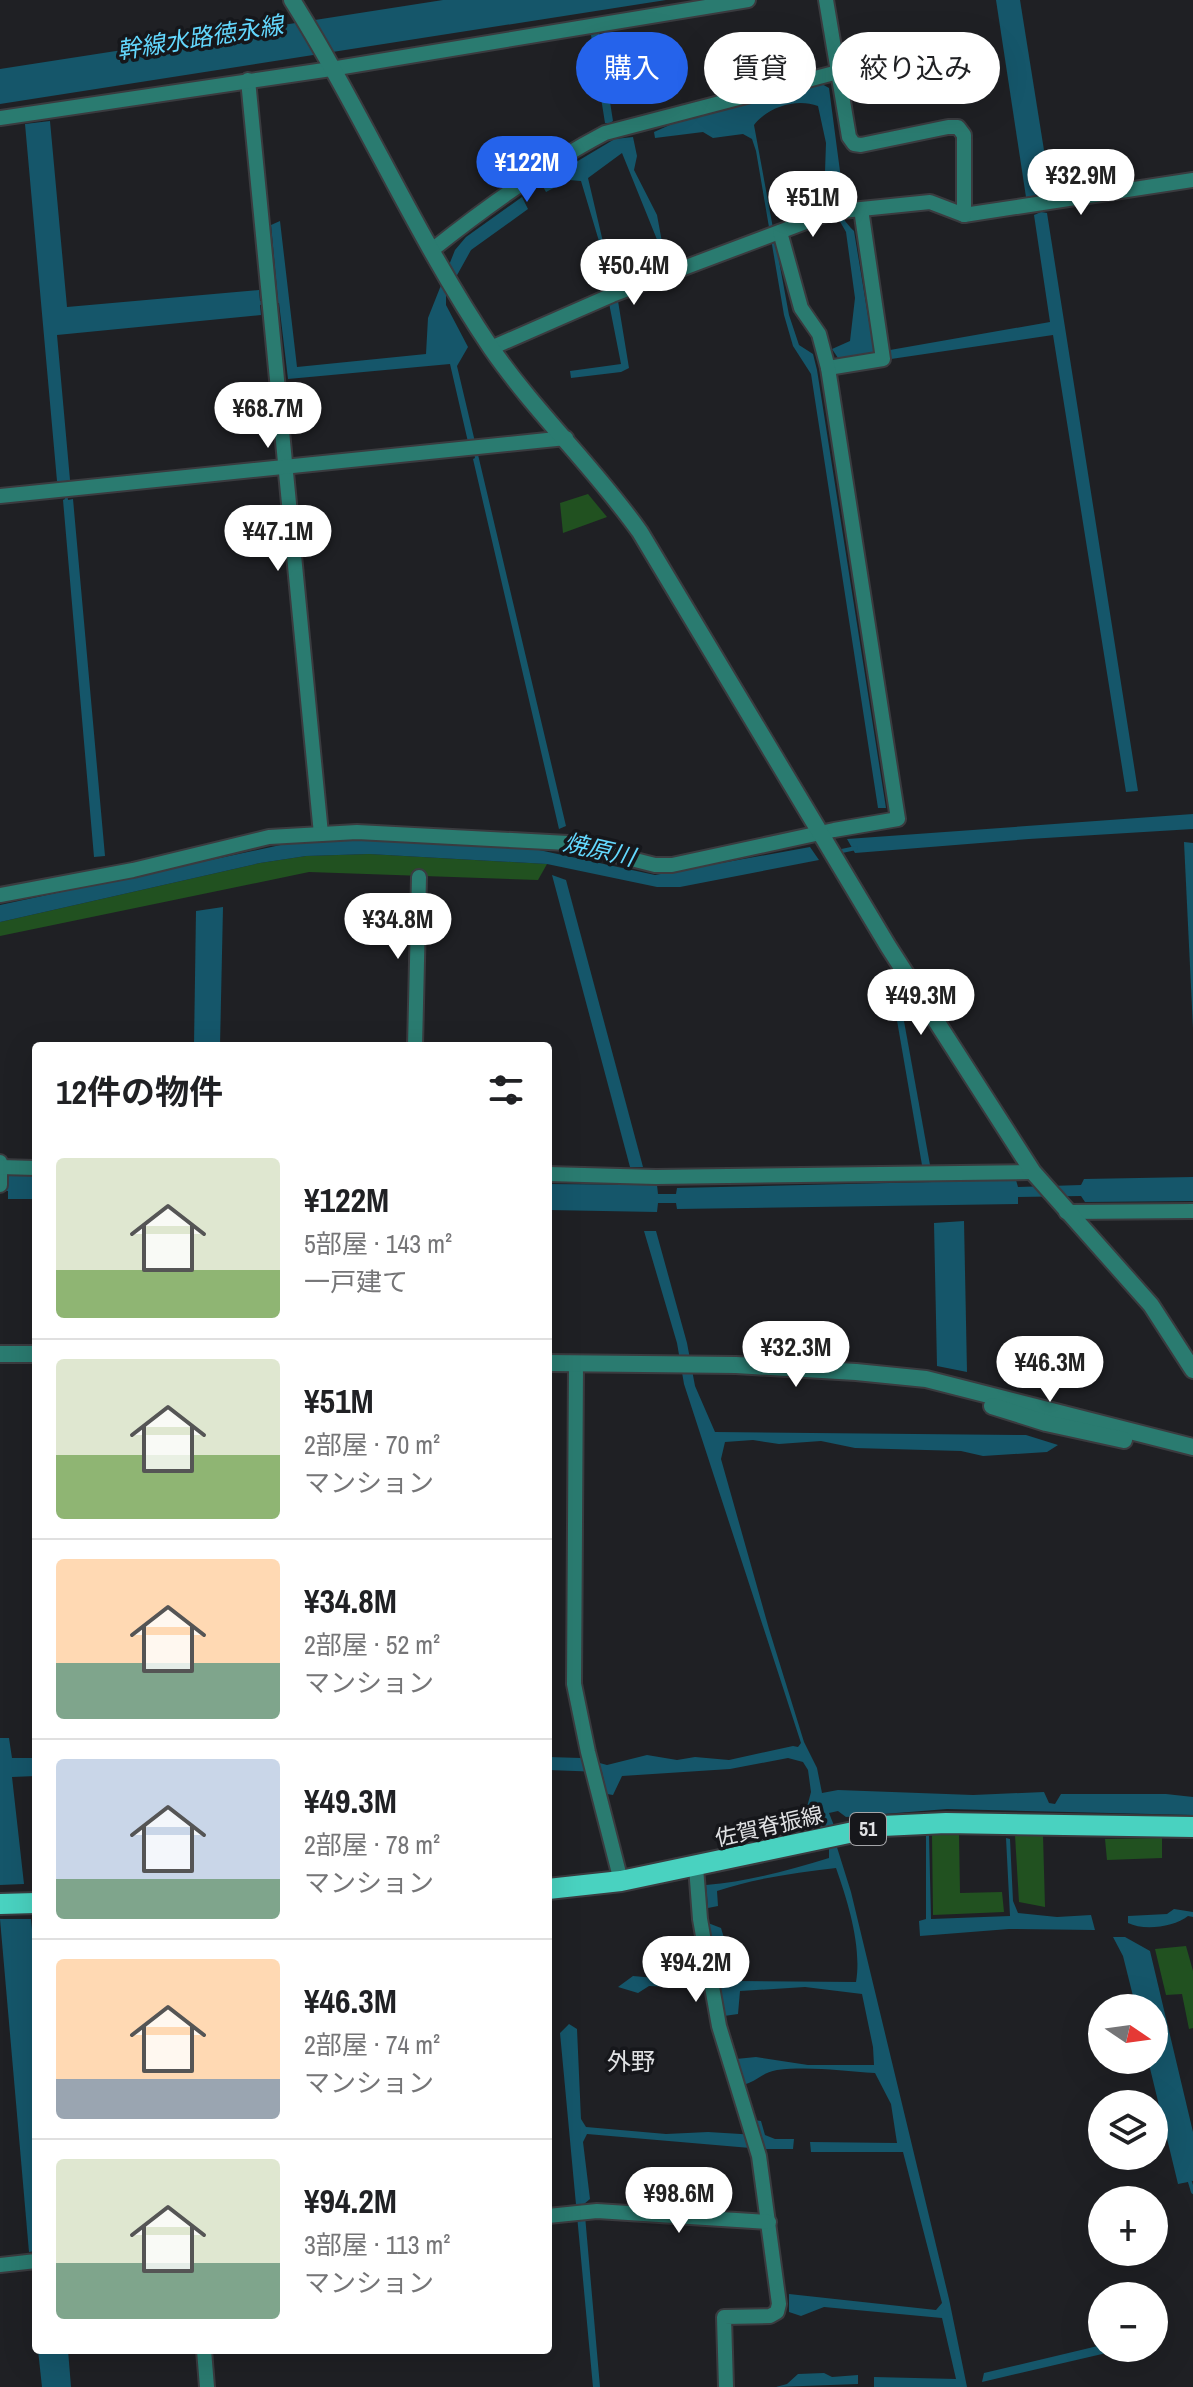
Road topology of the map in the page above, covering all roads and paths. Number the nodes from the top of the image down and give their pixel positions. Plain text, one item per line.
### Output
1 (292, 0) edge
2 (748, 0) edge
3 (826, 0) edge
4 (832, 36) edge
5 (329, 64) junction
6 (832, 74) edge
7 (248, 80) junction
8 (843, 104) edge
9 (0, 118) edge
10 (1193, 180) edge
11 (861, 209) junction
12 (964, 215) junction
13 (780, 232) junction
14 (432, 250) junction
15 (491, 348) junction
16 (828, 368) junction
17 (566, 438) junction
18 (287, 467) junction
19 (0, 496) edge
20 (822, 833) junction
21 (321, 834) junction
22 (419, 877) dead end
23 (0, 895) edge
24 (415, 1042) edge
25 (0, 1166) edge
26 (32, 1168) edge
27 (552, 1174) edge
28 (1038, 1178) junction
29 (0, 1185) edge
30 (1061, 1206) junction
31 (1193, 1211) edge
32 (0, 1354) edge
33 (32, 1354) edge
34 (552, 1363) edge
35 (1191, 1363) edge
36 (576, 1364) junction
37 (899, 1377) junction
38 (1193, 1447) edge
39 (1193, 1454) edge
40 (1193, 1827) edge
41 (696, 1867) junction
42 (621, 1881) junction
43 (552, 1889) edge
44 (32, 1903) edge
45 (0, 1904) edge
46 (552, 2216) edge
47 (769, 2222) junction
48 (32, 2261) edge
49 (0, 2265) edge
50 (204, 2354) edge
51 (207, 2387) edge
52 (726, 2387) edge

1 - 5 street
2 - 5 street
3 - 4 street
5 - 7 street
5 - 14 street
6 - 14 street
7 - 9 street
7 - 18 street
8 - 12 street
10 - 12 street
11 - 12 street
11 - 13 street
11 - 16 street
13 - 15 street
13 - 16 street
14 - 15 street
15 - 17 street
16 - 20 street
17 - 18 street
17 - 20 street
18 - 19 street
18 - 21 street
20 - 21 street
20 - 28 street
21 - 23 street
22 - 24 street
25 - 26 street
25 - 29 street
27 - 28 street
28 - 30 street
30 - 31 street
30 - 35 street
32 - 33 street
34 - 36 street
36 - 37 street
36 - 42 street
37 - 38 street
37 - 39 street
40 - 41 main road, 佐賀脊振線 / 51
41 - 42 main road, 佐賀脊振線 / 51
41 - 47 street
42 - 43 main road, 佐賀脊振線 / 51
44 - 45 main road
46 - 47 street
47 - 52 street
48 - 49 street
50 - 51 street

